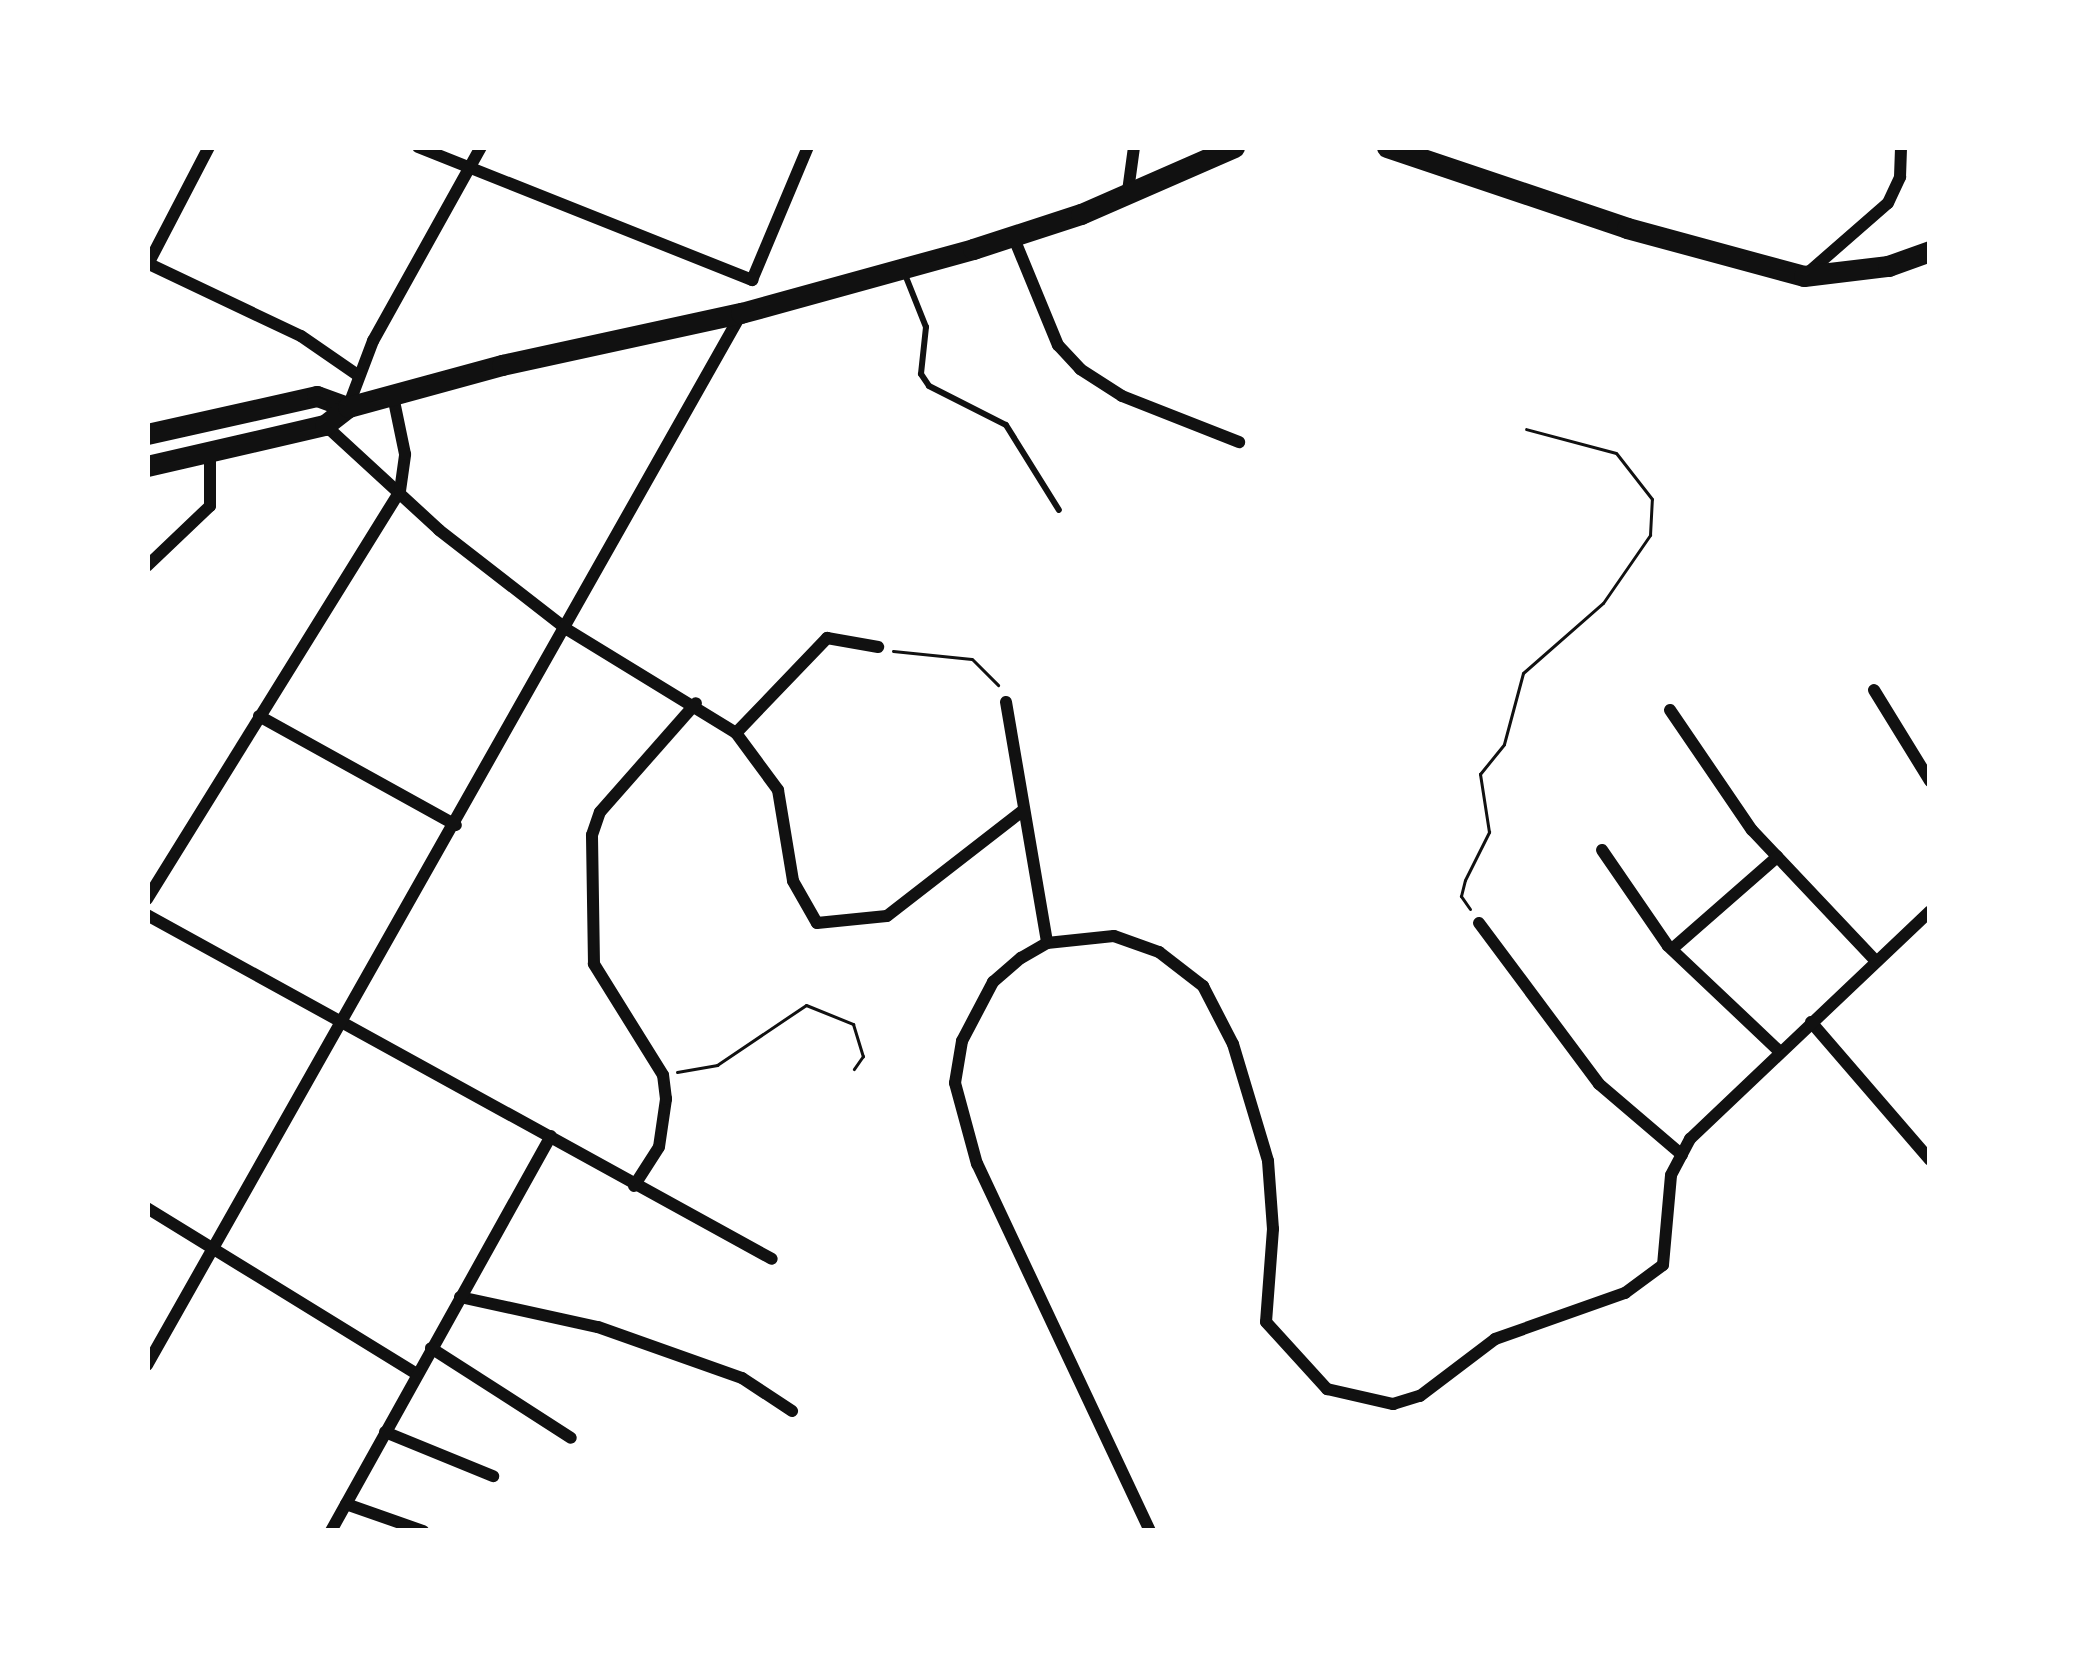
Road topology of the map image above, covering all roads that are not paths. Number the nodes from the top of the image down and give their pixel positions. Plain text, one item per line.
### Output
1 (209, 147) edge
2 (418, 147) edge
3 (481, 147) edge
4 (808, 147) edge
5 (1134, 147) edge
6 (1234, 147) edge
7 (1388, 147) edge
8 (1901, 147) edge
9 (470, 168) junction
10 (1128, 191) junction
11 (1013, 236) junction
12 (1930, 251) edge
13 (147, 264) edge
14 (903, 268) junction
15 (1804, 276) junction
16 (752, 280) junction
17 (750, 310) junction
18 (359, 376) junction
19 (393, 396) junction
20 (347, 407) junction
21 (326, 425) junction
22 (147, 434) edge
23 (1239, 442) dead end
24 (210, 452) junction
25 (147, 466) edge
26 (400, 491) junction
27 (1059, 510) dead end
28 (147, 566) edge
29 (568, 630) junction
30 (878, 647) road end
31 (1874, 690) dead end
32 (1006, 702) road end
33 (696, 703) junction
34 (1670, 710) dead end
35 (259, 716) junction
36 (736, 734) junction
37 (1930, 782) edge
38 (1021, 812) junction
39 (456, 825) junction
40 (1602, 850) dead end
41 (1777, 857) junction
42 (147, 899) edge
43 (1930, 911) edge
44 (147, 915) edge
45 (1479, 923) road end
46 (1047, 943) junction
47 (1672, 949) junction
48 (1876, 961) junction
49 (1811, 1022) junction
50 (341, 1025) junction
51 (1780, 1052) junction
52 (551, 1136) junction
53 (1682, 1155) junction
54 (1930, 1160) edge
55 (634, 1186) junction
56 (147, 1208) edge
57 (215, 1247) junction
58 (772, 1259) dead end
59 (460, 1297) junction
60 (431, 1348) junction
61 (147, 1365) edge
62 (417, 1374) junction
63 (792, 1411) dead end
64 (385, 1432) junction
65 (572, 1438) dead end
66 (493, 1476) dead end
67 (346, 1504) junction
68 (332, 1531) edge
69 (424, 1531) edge
70 (1150, 1531) edge

1 - 13 street
2 - 9 street
3 - 9 street
4 - 16 street
5 - 10 street
6 - 10 highway
7 - 15 highway
8 - 15 street
9 - 16 street
9 - 18 street
10 - 11 highway
11 - 14 highway
11 - 23 street
12 - 15 highway
13 - 18 street
14 - 17 highway
14 - 27 lane
16 - 17 street
17 - 19 highway
17 - 29 street
18 - 20 street
19 - 20 highway
19 - 26 street
20 - 21 highway
20 - 22 highway
21 - 24 highway
21 - 26 street
24 - 25 highway
24 - 28 street
26 - 29 street
26 - 35 street
29 - 33 street
29 - 39 street
30 - 36 street
31 - 37 street
32 - 38 street
33 - 36 street
33 - 55 street
34 - 41 street
35 - 39 street
35 - 42 street
36 - 38 street
38 - 46 street
39 - 50 street
40 - 47 street
41 - 47 street
41 - 48 street
43 - 48 street
44 - 50 street
45 - 53 street
46 - 53 street
46 - 70 street
47 - 51 street
48 - 49 street
49 - 51 street
49 - 54 street
50 - 52 street
50 - 57 street
51 - 53 street
52 - 55 street
52 - 59 street
55 - 58 street
56 - 57 street
57 - 61 street
57 - 62 street
59 - 60 street
59 - 63 street
60 - 62 street
60 - 65 street
62 - 64 street
64 - 66 street
64 - 67 street
67 - 68 street
67 - 69 street

